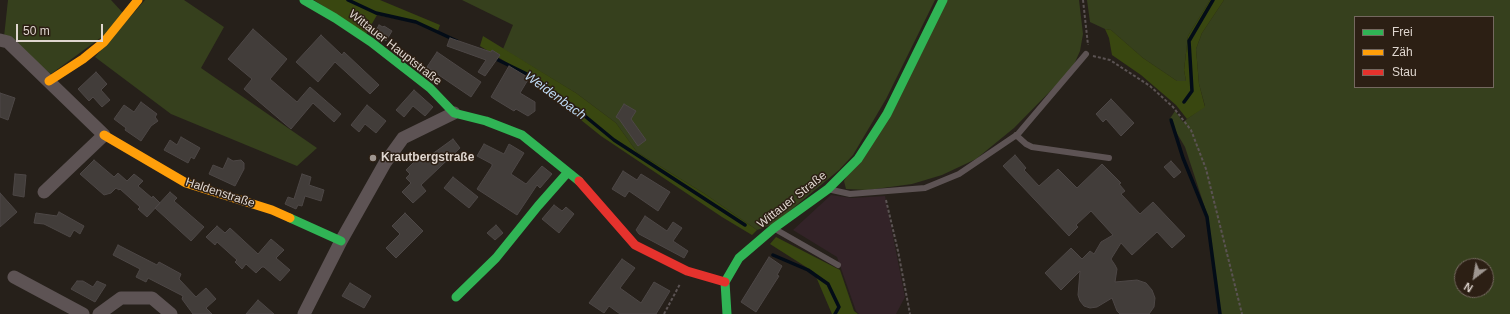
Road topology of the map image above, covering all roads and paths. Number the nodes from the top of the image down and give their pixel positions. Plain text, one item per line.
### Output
1 (138, 0) edge
2 (304, 0) edge
3 (942, 0) edge
4 (1083, 0) edge
5 (0, 40) edge
6 (1086, 54) junction
7 (49, 81) junction
8 (454, 113) junction
9 (104, 135) junction
10 (1016, 135) junction
11 (1109, 158) dead end
12 (568, 172) junction
13 (828, 189) junction
14 (884, 190) junction
15 (44, 192) dead end
16 (774, 228) junction
17 (341, 241) junction
18 (838, 265) dead end
19 (687, 271) junction
20 (14, 277) dead end
21 (725, 282) junction
22 (456, 297) dead end
23 (84, 314) edge
24 (98, 314) edge
25 (171, 314) edge
26 (304, 314) edge
27 (664, 314) edge
28 (727, 314) edge
29 (910, 314) edge
30 (1242, 314) edge

1 - 7 street
2 - 8 street, Wittauer Hauptstraße
3 - 13 street, Wittauer Straße
4 - 6 path
5 - 7 street, Haldenstraße
6 - 10 lane
6 - 30 path
7 - 9 street, Haldenstraße
8 - 12 street
8 - 17 street
9 - 15 street
9 - 17 street, Haldenstraße
10 - 11 lane
10 - 14 lane
12 - 19 street
12 - 22 street
13 - 14 lane
13 - 16 street, Wittauer Straße
14 - 29 path
16 - 18 lane
16 - 21 street, Wittauer Straße
17 - 26 street
19 - 21 street
19 - 27 path
20 - 23 street
21 - 28 street
24 - 25 street

